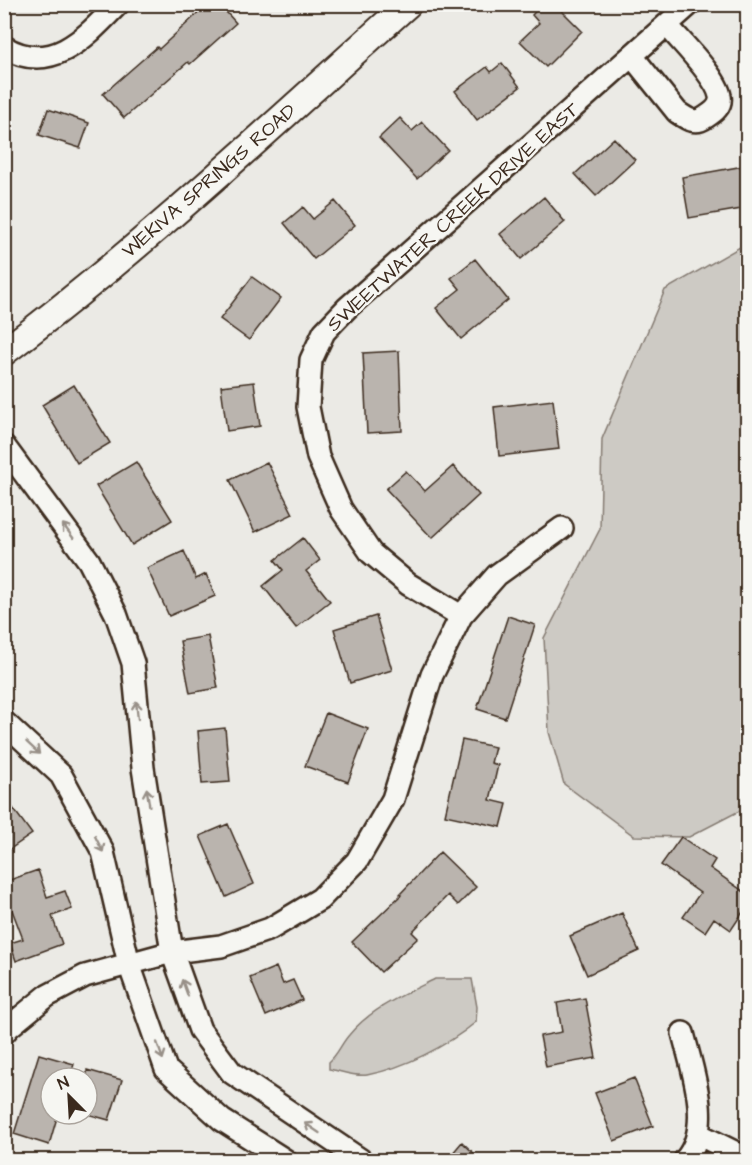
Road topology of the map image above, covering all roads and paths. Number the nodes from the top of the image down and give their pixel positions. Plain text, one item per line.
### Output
1 (118, 4) edge
2 (408, 4) edge
3 (690, 4) edge
4 (667, 25) junction
5 (4, 47) edge
6 (632, 56) junction
7 (4, 352) edge
8 (4, 447) edge
9 (562, 528) dead end
10 (461, 616) junction
11 (4, 722) edge
12 (172, 952) junction
13 (129, 964) junction
14 (684, 1032) dead end
15 (4, 1034) edge
16 (698, 1134) junction
17 (747, 1159) edge
18 (285, 1161) edge
19 (361, 1161) edge
20 (685, 1161) edge

1 - 5 street
2 - 7 main road, WEKIVA SPRINGS ROAD
3 - 4 street, SWEETWATER CREEK DRIVE EAST
4 - 6 street, SWEETWATER CREEK DRIVE EAST
4 - 6 street
6 - 10 street, SWEETWATER CREEK DRIVE EAST
12 -> 8 street
9 - 10 street
10 - 12 street
11 -> 13 street
12 - 13 street
19 -> 12 street
13 - 15 street
13 -> 18 street
14 - 16 street
16 - 17 street
16 - 20 street

